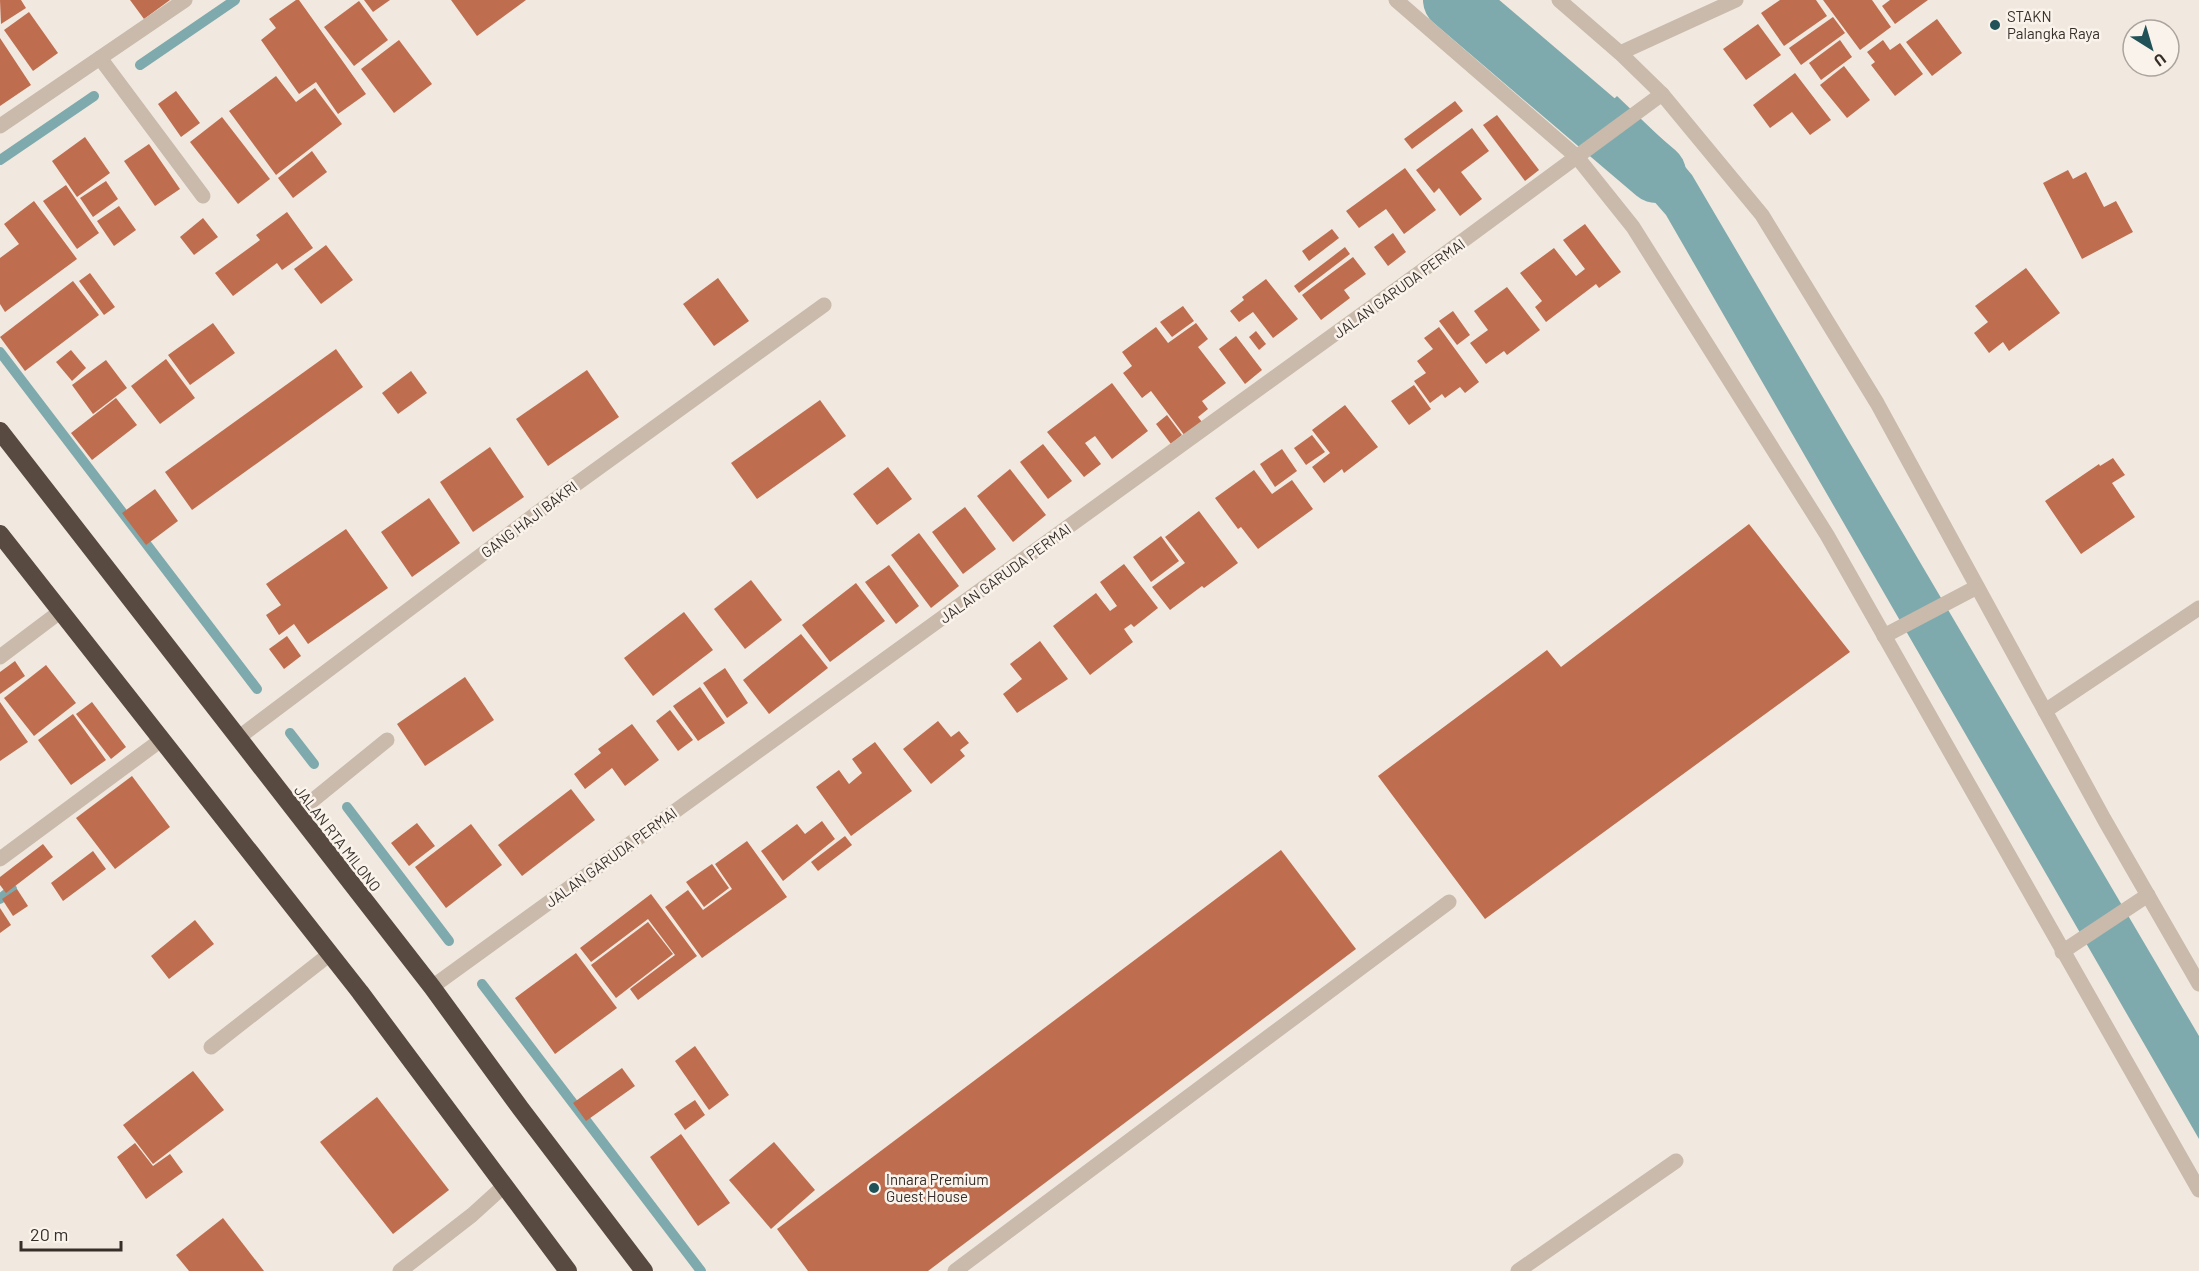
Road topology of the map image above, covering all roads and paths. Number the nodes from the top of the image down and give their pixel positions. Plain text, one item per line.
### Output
1 (185, 0) edge
2 (1396, 0) edge
3 (1559, 0) edge
4 (1736, 0) edge
5 (1620, 53) junction
6 (100, 58) junction
7 (1662, 94) junction
8 (0, 126) edge
9 (1577, 157) junction
10 (202, 196) dead end
11 (824, 305) dead end
12 (0, 431) edge
13 (0, 534) edge
14 (1977, 587) junction
15 (2199, 608) edge
16 (61, 611) junction
17 (1884, 636) junction
18 (0, 657) edge
19 (2045, 711) junction
20 (238, 738) junction
21 (161, 740) junction
22 (387, 740) dead end
23 (297, 814) junction
24 (0, 860) edge
25 (2148, 895) junction
26 (1449, 902) dead end
27 (2062, 952) junction
28 (330, 954) junction
29 (2199, 984) edge
30 (432, 987) junction
31 (211, 1047) dead end
32 (1676, 1161) dead end
33 (504, 1186) junction
34 (2199, 1190) edge
35 (400, 1271) edge
36 (568, 1271) edge
37 (644, 1271) edge
38 (955, 1271) edge
39 (1518, 1271) edge

1 - 6 street
2 - 9 street
3 - 5 street
4 - 5 street
5 - 7 street
6 - 8 street
6 - 10 street
7 - 9 street, JALAN GARUDA PERMAI
7 - 14 street
9 - 17 street
9 - 30 street, JALAN GARUDA PERMAI
11 - 20 street, GANG HAJI BAKRI
12 - 20 highway, JALAN RTA MILONO
13 - 16 highway
14 - 17 street
14 - 19 street
15 - 19 street
16 - 18 street
16 - 21 highway
17 - 27 street
19 - 25 street
20 - 23 highway, JALAN RTA MILONO
21 - 24 street
21 - 28 highway
22 - 23 street
23 - 30 highway, JALAN RTA MILONO
25 - 27 street
25 - 29 street
26 - 38 street
27 - 34 street
28 - 31 street
28 - 33 highway
30 - 37 highway, JALAN RTA MILONO
32 - 39 street
33 - 35 street
33 - 36 highway

